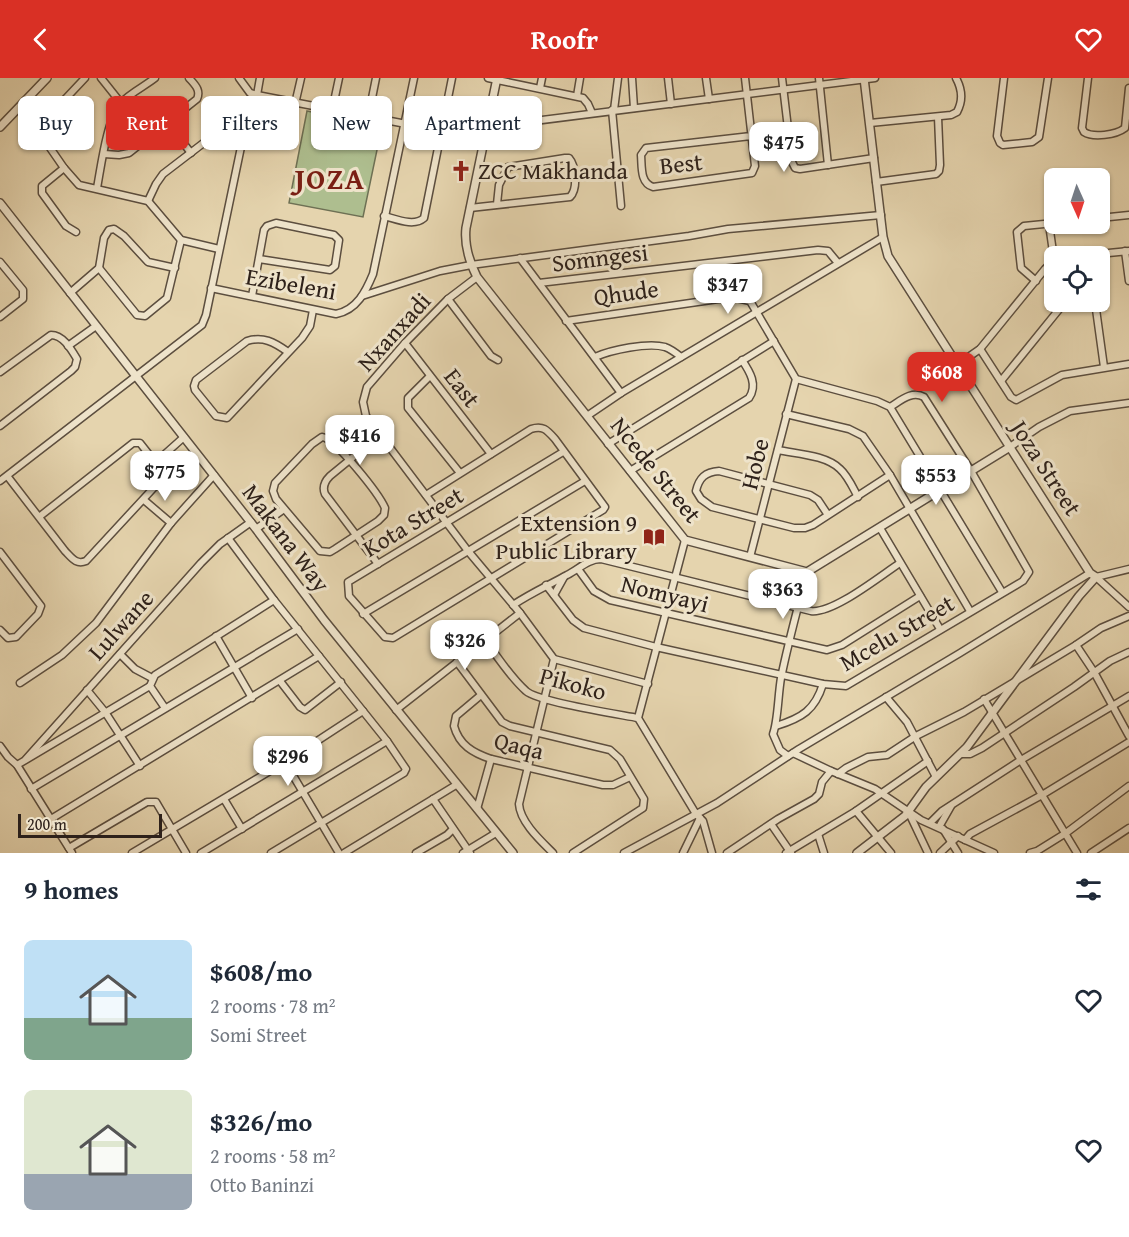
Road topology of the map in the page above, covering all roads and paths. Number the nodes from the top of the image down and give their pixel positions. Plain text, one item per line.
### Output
1 (47, 78) edge
2 (85, 78) edge
3 (101, 78) edge
4 (155, 78) edge
5 (189, 78) edge
6 (239, 78) edge
7 (260, 78) edge
8 (301, 78) edge
9 (339, 78) edge
10 (376, 78) edge
11 (414, 78) edge
12 (452, 78) edge
13 (488, 78) edge
14 (542, 78) edge
15 (580, 78) edge
16 (618, 78) edge
17 (632, 78) edge
18 (668, 78) edge
19 (706, 78) edge
20 (744, 78) edge
21 (782, 78) edge
22 (875, 78) edge
23 (957, 78) edge
24 (1004, 78) edge
25 (1048, 78) edge
26 (1088, 78) edge
27 (497, 79) edge
28 (864, 79) edge
29 (819, 81) edge
30 (540, 88) junction
31 (1129, 88) edge
32 (783, 89) junction
33 (746, 94) junction
34 (257, 95) junction
35 (30, 96) edge
36 (68, 96) edge
37 (115, 96) edge
38 (131, 96) edge
39 (261, 96) edge
40 (297, 96) edge
41 (335, 96) edge
42 (372, 96) edge
43 (410, 96) edge
44 (449, 96) edge
45 (494, 96) edge
46 (577, 96) junction
47 (709, 99) junction
48 (671, 104) junction
49 (189, 105) edge
50 (18, 108) edge
51 (634, 108) junction
52 (613, 110) junction
53 (592, 113) junction
54 (938, 117) junction
55 (542, 120) edge
56 (392, 123) edge
57 (870, 123) junction
58 (404, 125) joint
59 (0, 127) edge
60 (751, 136) junction
61 (106, 145) edge
62 (201, 146) edge
63 (52, 150) edge
64 (133, 150) edge
65 (189, 150) edge
66 (239, 150) edge
67 (438, 150) edge
68 (483, 150) edge
69 (191, 153) junction
70 (104, 154) junction
71 (874, 158) junction
72 (828, 165) junction
73 (64, 168) junction
74 (876, 182) junction
75 (97, 189) junction
76 (148, 201) junction
77 (0, 202) edge
78 (497, 204) junction
79 (621, 206) dead end
80 (470, 208) junction
81 (881, 215) junction
82 (1129, 215) edge
83 (384, 216) junction
84 (1110, 217) edge
85 (1044, 225) edge
86 (76, 232) dead end
87 (883, 237) junction
88 (181, 240) junction
89 (219, 249) junction
90 (1127, 251) edge
91 (1110, 253) edge
92 (520, 258) junction
93 (259, 259) junction
94 (0, 262) edge
95 (838, 263) junction
96 (471, 265) junction
97 (99, 268) junction
98 (175, 268) junction
99 (1044, 272) edge
100 (477, 277) junction
101 (1036, 281) junction
102 (1129, 281) edge
103 (539, 283) junction
104 (211, 288) junction
105 (70, 293) junction
106 (252, 296) junction
107 (362, 296) junction
108 (448, 299) junction
109 (313, 310) junction
110 (758, 311) junction
111 (1057, 312) edge
112 (1096, 312) edge
113 (0, 317) edge
114 (566, 321) junction
115 (96, 326) junction
116 (774, 341) junction
117 (405, 344) junction
118 (68, 346) junction
119 (980, 349) junction
120 (288, 352) junction
121 (595, 357) junction
122 (681, 357) junction
123 (498, 360) dead end
124 (742, 360) junction
125 (957, 364) junction
126 (1129, 364) edge
127 (1104, 367) junction
128 (0, 372) edge
129 (136, 375) junction
130 (430, 376) junction
131 (796, 379) junction
132 (1001, 381) junction
133 (621, 393) junction
134 (1129, 403) edge
135 (890, 407) junction
136 (786, 414) junction
137 (587, 416) junction
138 (0, 426) edge
139 (380, 435) junction
140 (184, 437) junction
141 (608, 444) junction
142 (1010, 447) junction
143 (778, 450) junction
144 (563, 452) junction
145 (492, 454) junction
146 (349, 460) junction
147 (156, 462) junction
148 (630, 471) junction
149 (971, 471) junction
150 (460, 473) junction
151 (214, 475) junction
152 (890, 475) junction
153 (8, 477) junction
154 (585, 481) junction
155 (0, 482) edge
156 (769, 484) junction
157 (940, 489) junction
158 (426, 495) junction
159 (858, 497) junction
160 (144, 500) junction
161 (284, 509) junction
162 (910, 509) junction
163 (828, 515) junction
164 (39, 517) junction
165 (760, 519) junction
166 (250, 522) junction
167 (447, 522) junction
168 (171, 523) junction
169 (880, 528) junction
170 (256, 529) junction
171 (356, 535) junction
172 (228, 538) junction
173 (685, 540) junction
174 (468, 551) junction
175 (0, 552) edge
176 (750, 557) junction
177 (900, 563) junction
178 (378, 564) junction
179 (578, 569) junction
180 (1129, 569) edge
181 (807, 572) junction
182 (1093, 575) junction
183 (564, 577) junction
184 (675, 578) junction
185 (490, 579) junction
186 (546, 585) junction
187 (1002, 592) junction
188 (554, 595) junction
189 (920, 596) junction
190 (274, 600) junction
191 (513, 605) junction
192 (798, 607) junction
193 (1129, 607) edge
194 (970, 611) junction
195 (520, 613) junction
196 (665, 613) junction
197 (363, 614) junction
198 (1129, 616) edge
199 (940, 628) junction
200 (298, 629) junction
201 (0, 630) edge
202 (216, 636) junction
203 (485, 640) junction
204 (790, 642) junction
205 (1076, 645) junction
206 (656, 647) junction
207 (1129, 652) edge
208 (120, 654) junction
209 (319, 656) junction
210 (554, 659) junction
211 (457, 662) junction
212 (234, 667) junction
213 (1094, 672) junction
214 (782, 674) junction
215 (152, 678) junction
216 (1015, 680) junction
217 (280, 681) junction
218 (341, 682) junction
219 (20, 683) dead end
220 (648, 684) junction
221 (823, 684) junction
222 (150, 686) junction
223 (87, 690) junction
224 (481, 695) junction
225 (1129, 696) edge
226 (885, 697) junction
227 (252, 698) junction
228 (545, 699) junction
229 (984, 699) junction
230 (1113, 706) junction
231 (165, 708) junction
232 (396, 710) junction
233 (363, 711) junction
234 (105, 712) junction
235 (992, 713) junction
236 (638, 718) junction
237 (776, 726) junction
238 (1004, 731) junction
239 (537, 732) junction
240 (121, 736) junction
241 (916, 736) junction
242 (1129, 736) edge
243 (387, 741) junction
244 (1129, 742) edge
245 (0, 746) edge
246 (960, 754) junction
247 (791, 755) junction
248 (26, 759) junction
249 (491, 759) junction
250 (1021, 759) junction
251 (928, 761) junction
252 (285, 762) junction
253 (17, 765) junction
254 (140, 765) junction
255 (528, 767) junction
256 (831, 771) junction
257 (838, 774) junction
258 (630, 777) junction
259 (936, 777) junction
260 (456, 785) junction
261 (1129, 786) edge
262 (31, 789) junction
263 (303, 792) junction
264 (881, 793) junction
265 (1042, 795) junction
266 (224, 799) junction
267 (433, 799) junction
268 (952, 805) junction
269 (477, 809) junction
270 (908, 811) junction
271 (856, 812) junction
272 (698, 816) junction
273 (51, 819) junction
274 (322, 823) junction
275 (771, 824) junction
276 (930, 824) junction
277 (941, 828) junction
278 (1129, 828) edge
279 (172, 829) junction
280 (242, 829) junction
281 (453, 829) junction
282 (495, 833) junction
283 (1066, 833) junction
284 (818, 834) junction
285 (958, 836) junction
286 (878, 837) junction
287 (965, 840) junction
288 (951, 843) junction
289 (70, 851) edge
290 (346, 852) edge
291 (467, 852) edge
292 (509, 852) edge
293 (789, 852) edge
294 (132, 853) edge
295 (186, 853) edge
296 (201, 853) edge
297 (271, 853) edge
298 (416, 853) edge
299 (553, 853) edge
300 (573, 853) edge
301 (624, 853) edge
302 (683, 853) edge
303 (712, 853) edge
304 (727, 853) edge
305 (824, 853) edge
306 (857, 853) edge
307 (891, 853) edge
308 (927, 853) edge
309 (940, 853) edge
310 (958, 853) edge
311 (994, 853) edge
312 (1030, 853) edge
313 (1077, 853) edge
314 (1091, 853) edge

1 - 35 street
2 - 36 street
3 - 37 street
4 - 38 street
5 - 49 street
6 - 34 street
7 - 34 street
8 - 40 street
9 - 41 street
10 - 42 street
11 - 43 street, Ezibeleni
12 - 44 street
13 - 27 street
14 - 30 street
15 - 46 street
16 - 52 street
17 - 51 street
18 - 48 street
19 - 47 street
20 - 33 street, Best
21 - 32 street
22 - 28 street
23 - 54 street
24 - 25 street
26 - 31 street
27 - 30 street
27 - 45 street
28 - 29 street
28 - 57 street, Joza Street
29 - 32 street
29 - 72 street
30 - 46 street
32 - 33 street
32 - 72 street
33 - 47 street
33 - 60 street, Best
34 - 39 street
46 - 53 street
47 - 48 street
48 - 51 street
50 - 59 street
51 - 52 street
52 - 53 street
52 - 79 street
53 - 55 street
54 - 57 street
54 - 74 street
56 - 58 street
57 - 71 street, Joza Street
58 - 83 street, Ezibeleni
60 - 60 street, Best
61 - 70 street
62 - 69 street
63 - 73 street
64 - 70 street
65 - 69 street
66 - 89 street
67 - 83 street
68 - 80 street
69 - 76 street
70 - 75 street
71 - 72 street
71 - 74 street, Joza Street
73 - 75 street
73 - 86 street
74 - 81 street, Joza Street
75 - 76 street
76 - 88 street
77 - 105 street, Makana Way
78 - 78 street
78 - 80 street
80 - 96 street, Ncede Street
81 - 87 street, Joza Street
81 - 92 street
82 - 84 street
83 - 107 street, Ezibeleni
85 - 101 street
87 - 95 street
87 - 125 street, Joza Street
88 - 89 street
88 - 98 street
89 - 104 street
90 - 91 street
90 - 102 street
92 - 96 street
92 - 103 street
93 - 93 street
93 - 106 street
94 - 113 street
95 - 103 street, Somngesi
95 - 110 street
96 - 100 street, Ncede Street
96 - 107 street
97 - 98 street
97 - 98 street
97 - 105 street
99 - 101 street
100 - 108 street, Nxanxadi
100 - 137 street, Ncede Street
101 - 119 street
103 - 114 street
104 - 106 street, Ezibeleni
104 - 129 street
105 - 115 street, Makana Way
106 - 109 street, Ezibeleni
107 - 109 street, Ezibeleni
108 - 117 street, Nxanxadi
108 - 123 street
109 - 120 street
110 - 114 street, Qhude
110 - 116 street
110 - 122 street
111 - 132 street
112 - 127 street
114 - 121 street
115 - 118 street
115 - 129 street, Makana Way
116 - 124 street
116 - 131 street
117 - 130 street, East
117 - 139 street, Nxanxadi
118 - 128 street
118 - 138 street
119 - 125 street
119 - 132 street
120 - 120 street
121 - 122 street
121 - 133 street
122 - 133 street
124 - 141 street
124 - 148 street
125 - 142 street, Joza Street
126 - 127 street
127 - 132 street
129 - 140 street, Makana Way
129 - 153 street
130 - 145 street, East
130 - 150 street
131 - 135 street
131 - 136 street, Hobe
133 - 137 street
134 - 142 street
135 - 149 street
135 - 157 street
136 - 143 street, Hobe
136 - 152 street
137 - 141 street, Ncede Street
139 - 146 street
139 - 158 street, Nxanxadi
140 - 147 street
140 - 151 street, Makana Way
141 - 148 street, Ncede Street
142 - 149 street
142 - 182 street, Joza Street
143 - 156 street, Hobe
143 - 159 street
144 - 145 street
144 - 154 street
144 - 167 street, Kota Street
145 - 150 street
146 - 161 street
146 - 171 street
146 - 171 street
147 - 160 street
147 - 164 street
148 - 173 street, Ncede Street
149 - 157 street
149 - 187 street, Mcelu Street
150 - 158 street
151 - 166 street, Makana Way
151 - 168 street
152 - 159 street
152 - 162 street
153 - 155 street
153 - 164 street
154 - 174 street
154 - 185 street
156 - 163 street
156 - 165 street, Hobe
156 - 165 street
157 - 162 street
157 - 187 street
158 - 167 street, Nxanxadi
159 - 163 street
160 - 164 street
160 - 168 street
161 - 170 street
161 - 171 street
162 - 169 street
162 - 194 street
163 - 165 street
165 - 176 street, Hobe
166 - 170 street, Makana Way
166 - 172 street, Lulwane
167 - 174 street, Nxanxadi
167 - 178 street, Kota Street
168 - 219 street
169 - 177 street
169 - 181 street
170 - 232 street, Makana Way
171 - 178 street
172 - 190 street
172 - 208 street, Lulwane
173 - 176 street, Ncede Street
173 - 184 street
174 - 185 street, Nxanxadi
174 - 197 street
175 - 201 street
176 - 181 street, Ncede Street
177 - 189 street
177 - 192 street
178 - 197 street, Kota Street
179 - 183 street
179 - 184 street
179 - 196 street, Nomyayi
180 - 182 street
181 - 192 street
182 - 193 street
182 - 216 street
182 - 226 street
183 - 186 street
183 - 188 street
184 - 192 street
184 - 196 street
185 - 191 street, Nxanxadi
185 - 197 street, Kota Street
186 - 188 street, Mcelu Street
186 - 191 street
187 - 194 street, Mcelu Street
188 - 206 street, Mcelu Street
189 - 199 street
189 - 204 street, Nomyayi
190 - 200 street
190 - 202 street
191 - 195 street, Nxanxadi
192 - 204 street
194 - 199 street, Mcelu Street
195 - 203 street
195 - 210 street, Nxanxadi
196 - 204 street, Nomyayi
196 - 206 street
198 - 205 street
199 - 221 street, Mcelu Street
200 - 209 street
200 - 212 street
202 - 212 street
202 - 215 street
203 - 211 street
203 - 228 street, Pikoko
204 - 214 street
205 - 213 street
205 - 216 street
206 - 214 street, Mcelu Street
206 - 220 street
207 - 213 street
208 - 215 street
208 - 223 street, Lulwane
209 - 217 street
209 - 218 street
210 - 220 street
210 - 228 street
211 - 224 street
211 - 232 street
212 - 227 street
212 - 231 street
213 - 230 street
213 - 238 street
214 - 221 street, Mcelu Street
214 - 237 street
215 - 222 street
216 - 229 street
216 - 235 street
217 - 218 street
217 - 227 street
218 - 233 street
220 - 236 street
221 - 237 street
222 - 231 street
222 - 234 street
223 - 234 street
223 - 248 street, Lulwane
224 - 239 street
224 - 249 street, Qaqa
225 - 230 street
226 - 241 street
226 - 247 street
227 - 254 street
228 - 236 street, Pikoko
228 - 239 street
229 - 235 street
229 - 241 street
230 - 242 street
230 - 250 street
231 - 240 street
232 - 260 street, Makana Way
233 - 243 street
233 - 252 street
234 - 240 street
234 - 248 street
235 - 238 street
235 - 246 street
236 - 272 street
237 - 247 street
238 - 246 street
238 - 250 street
239 - 255 street
239 - 258 street
240 - 254 street
240 - 262 street
241 - 251 street
241 - 257 street
243 - 263 street
243 - 274 street
244 - 265 street
245 - 253 street
246 - 259 street
247 - 256 street
247 - 272 street
248 - 253 street
249 - 255 street, Qaqa
249 - 269 street
250 - 265 street
250 - 268 street
251 - 259 street
251 - 264 street
252 - 263 street
252 - 266 street
253 - 262 street
254 - 273 street
255 - 258 street, Qaqa
255 - 299 street
256 - 257 street
256 - 275 street
257 - 264 street
258 - 300 street
259 - 270 street
260 - 267 street
260 - 269 street, Makana Way
261 - 283 street
262 - 273 street
263 - 274 street
263 - 280 street
264 - 270 street
264 - 271 street
265 - 283 street
265 - 287 street
266 - 279 street
266 - 280 street
267 - 281 street
267 - 290 street
268 - 276 street
268 - 277 street
269 - 282 street, Makana Way
270 - 276 street
270 - 286 street
270 - 308 street
271 - 284 street
271 - 286 street
272 - 301 street
272 - 302 street
272 - 303 street
273 - 289 street
274 - 290 street
274 - 297 street
275 - 293 street
275 - 304 street
276 - 277 street
277 - 285 street
277 - 288 street
278 - 314 street
279 - 289 street
279 - 294 street
279 - 295 street
280 - 296 street
281 - 291 street
281 - 298 street
282 - 291 street
282 - 292 street, Makana Way
283 - 312 street
283 - 313 street
284 - 293 street
284 - 305 street
285 - 287 street
285 - 288 street
286 - 306 street
286 - 307 street
287 - 311 street
288 - 309 street
288 - 310 street

